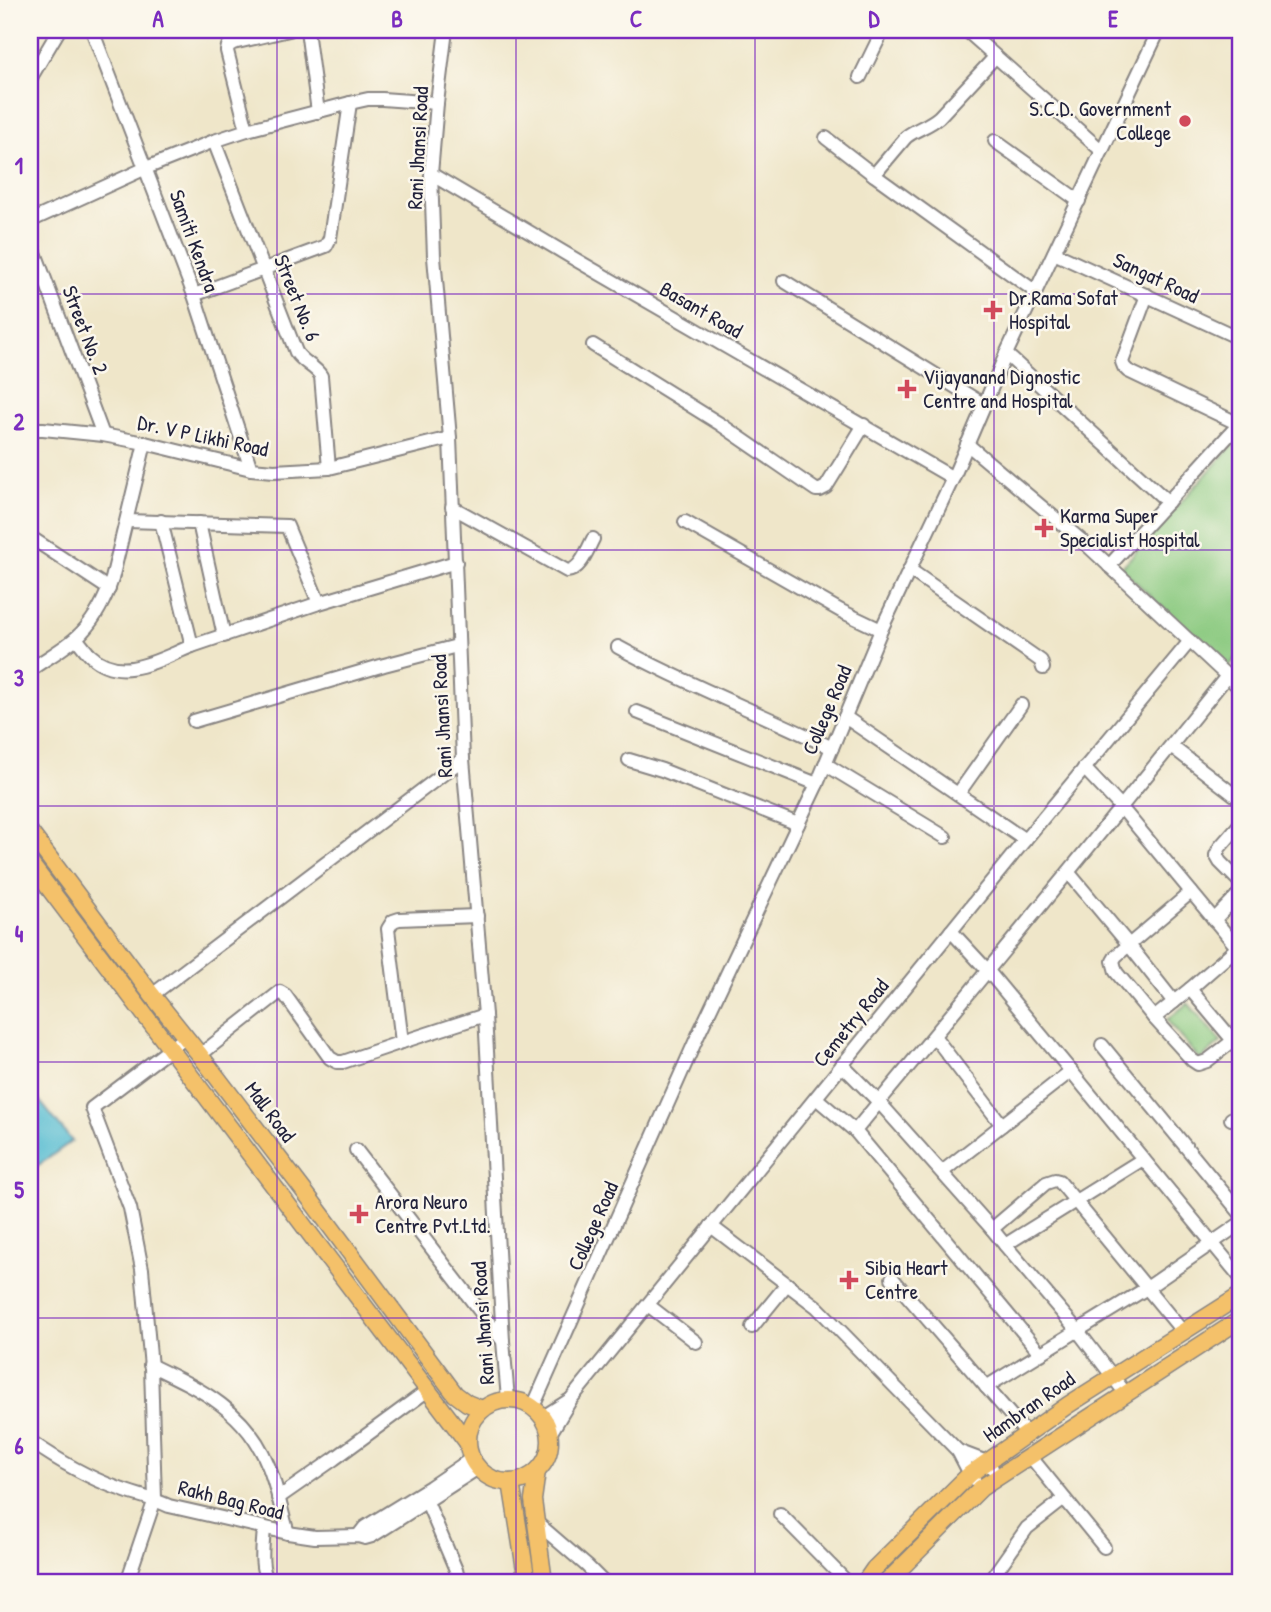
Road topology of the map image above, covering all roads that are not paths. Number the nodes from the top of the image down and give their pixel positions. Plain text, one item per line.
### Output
1 (59, 30) edge
2 (92, 30) edge
3 (289, 30) edge
4 (306, 30) edge
5 (446, 30) edge
6 (883, 30) edge
7 (966, 30) edge
8 (1159, 30) edge
9 (995, 57) junction
10 (860, 77) dead end
11 (30, 79) edge
12 (349, 103) junction
13 (437, 103) junction
14 (318, 111) junction
15 (247, 130) junction
16 (826, 138) dead end
17 (214, 141) junction
18 (995, 141) dead end
19 (1102, 151) junction
20 (146, 168) junction
21 (431, 174) junction
22 (874, 175) junction
23 (1079, 201) junction
24 (30, 221) edge
25 (30, 239) edge
26 (1054, 253) junction
27 (264, 269) junction
28 (784, 281) dead end
29 (1036, 292) junction
30 (194, 295) junction
31 (1147, 295) junction
32 (1241, 339) edge
33 (593, 345) dead end
34 (1006, 354) junction
35 (983, 404) junction
36 (1240, 424) edge
37 (864, 425) junction
38 (30, 429) edge
39 (103, 435) junction
40 (450, 438) junction
41 (145, 443) junction
42 (967, 444) junction
43 (329, 468) junction
44 (251, 469) junction
45 (953, 478) junction
46 (1168, 502) junction
47 (452, 507) junction
48 (127, 521) junction
49 (161, 521) junction
50 (685, 522) dead end
51 (199, 523) junction
52 (30, 537) edge
53 (593, 539) dead end
54 (456, 562) junction
55 (1109, 566) junction
56 (910, 570) junction
57 (108, 589) junction
58 (319, 603) junction
59 (881, 630) junction
60 (224, 636) junction
61 (76, 638) junction
62 (1190, 641) junction
63 (191, 646) junction
64 (457, 646) junction
65 (618, 647) dead end
66 (1043, 668) dead end
67 (30, 670) edge
68 (1227, 676) junction
69 (1241, 689) edge
70 (1021, 705) dead end
71 (637, 712) dead end
72 (845, 717) junction
73 (194, 721) dead end
74 (1171, 746) junction
75 (832, 748) junction
76 (463, 759) junction
77 (629, 760) dead end
78 (825, 764) junction
79 (1084, 768) junction
80 (817, 784) junction
81 (958, 794) junction
82 (1241, 800) edge
83 (1121, 806) junction
84 (1241, 823) edge
85 (798, 824) junction
86 (30, 832) edge
87 (945, 837) dead end
88 (1025, 840) junction
89 (30, 863) edge
90 (1069, 873) junction
91 (1241, 883) edge
92 (1191, 892) junction
93 (1241, 892) edge
94 (477, 916) junction
95 (1214, 920) junction
96 (951, 931) junction
97 (1129, 945) junction
98 (1239, 949) edge
99 (988, 971) junction
100 (1190, 989) junction
101 (152, 995) junction
102 (1174, 1002) junction
103 (485, 1014) junction
104 (1154, 1018) junction
105 (934, 1035) junction
106 (186, 1037) junction
107 (402, 1042) junction
108 (1102, 1045) dead end
109 (1237, 1045) edge
110 (170, 1050) junction
111 (200, 1055) junction
112 (842, 1065) junction
113 (1071, 1071) junction
114 (816, 1098) junction
115 (879, 1102) junction
116 (1002, 1125) junction
117 (855, 1131) junction
118 (356, 1150) dead end
119 (1143, 1159) junction
120 (942, 1172) junction
121 (1076, 1201) junction
122 (1241, 1214) edge
123 (1241, 1223) edge
124 (711, 1227) junction
125 (992, 1229) junction
126 (1213, 1244) junction
127 (1005, 1245) junction
128 (892, 1278) dead end
129 (1241, 1278) edge
130 (787, 1284) junction
131 (1147, 1288) junction
132 (1241, 1296) edge
133 (648, 1304) junction
134 (1241, 1320) edge
135 (752, 1327) dead end
136 (1078, 1331) junction
137 (1183, 1332) junction
138 (503, 1341) junction
139 (695, 1342) dead end
140 (1041, 1354) junction
141 (150, 1365) junction
142 (1114, 1376) junction
143 (986, 1388) junction
144 (428, 1390) junction
145 (1126, 1394) junction
146 (508, 1399) junction
147 (571, 1399) junction
148 (482, 1409) junction
149 (538, 1412) junction
150 (550, 1434) junction
151 (1027, 1434) junction
152 (30, 1441) edge
153 (467, 1442) junction
154 (958, 1451) junction
155 (1030, 1456) junction
156 (987, 1462) junction
157 (475, 1463) junction
158 (537, 1471) junction
159 (970, 1474) junction
160 (999, 1476) junction
161 (511, 1482) junction
162 (981, 1488) junction
163 (278, 1498) junction
164 (155, 1499) junction
165 (1064, 1499) junction
166 (427, 1502) junction
167 (780, 1514) dead end
168 (536, 1522) junction
169 (264, 1528) junction
170 (288, 1533) junction
171 (358, 1536) junction
172 (1104, 1547) dead end
173 (127, 1582) edge
174 (268, 1582) edge
175 (459, 1582) edge
176 (527, 1582) edge
177 (544, 1582) edge
178 (603, 1582) edge
179 (847, 1582) edge
180 (865, 1582) edge
181 (887, 1582) edge
182 (989, 1582) edge

1 - 11 street
2 - 20 street, Samiti Kendra
3 - 15 street
4 - 14 street
5 - 13 street, Rani Jhansi Road
6 - 10 street
7 - 9 street
8 - 19 street, College Road
9 - 19 street
9 - 22 street
12 - 13 street
12 - 14 street
12 - 27 street
13 - 21 street, Rani Jhansi Road
14 - 15 street
15 - 17 street
16 - 22 street
17 - 20 street
17 - 27 street, Street No. 6
18 - 23 street
19 - 23 street, College Road
20 - 24 street
20 - 30 street, Samiti Kendra
21 - 37 street, Basant Road
21 - 40 street, Rani Jhansi Road
22 - 29 street
23 - 26 street, College Road
25 - 39 street, Street No. 2
26 - 29 street, College Road
26 - 31 street, Sangat Road
27 - 30 street
27 - 43 street, Street No. 6
28 - 35 street
29 - 34 street, College Road
30 - 44 street, Samiti Kendra
31 - 32 street, Sangat Road
31 - 36 street
33 - 37 street
34 - 35 street, College Road
34 - 46 street
35 - 42 street, College Road
36 - 46 street
37 - 45 street, Basant Road
38 - 39 street, Dr. V P Likhi Road
39 - 41 street, Dr. V P Likhi Road
40 - 43 street, Dr. V P Likhi Road
40 - 47 street, Rani Jhansi Road
41 - 44 street, Dr. V P Likhi Road
41 - 48 street
42 - 45 street, College Road
42 - 55 street
43 - 44 street, Dr. V P Likhi Road
45 - 56 street, College Road
46 - 55 street
47 - 53 street
47 - 54 street, Rani Jhansi Road
48 - 49 street
48 - 57 street
49 - 51 street
49 - 63 street
50 - 59 street
51 - 58 street
51 - 60 street
52 - 57 street
54 - 58 street
54 - 64 street, Rani Jhansi Road
55 - 62 street
56 - 59 street, College Road
56 - 66 street
57 - 61 street
58 - 60 street
59 - 72 street, College Road
60 - 63 street
61 - 63 street
61 - 67 street
62 - 68 street
62 - 79 street, Cemetry Road
64 - 73 street
64 - 76 street, Rani Jhansi Road
65 - 75 street
68 - 69 street
68 - 74 street
70 - 81 street
71 - 80 street
72 - 75 street, College Road
72 - 81 street
74 - 82 street
74 - 83 street
75 - 78 street, College Road
76 - 94 street, Rani Jhansi Road
76 - 101 street
77 - 85 street
78 - 80 street, College Road
78 - 87 street
79 - 83 street
79 - 88 street, Cemetry Road
80 - 85 street, College Road
81 - 88 street
83 - 90 street
83 - 92 street
84 - 91 street
85 - 149 street, College Road
86 - 101 main road, Mall Road
88 - 96 street, Cemetry Road
89 - 110 main road, Mall Road
90 - 97 street
90 - 99 street
92 - 95 street
92 - 97 street
93 - 95 street
94 - 103 street, Rani Jhansi Road
94 - 107 street
95 - 98 street
96 - 99 street
96 - 112 street, Cemetry Road
97 - 102 street
97 - 104 street
98 - 100 street
99 - 105 street
99 - 113 street
100 - 102 street
100 - 109 street
101 - 106 main road, Mall Road
102 - 104 street
103 - 107 street
103 - 138 street, Rani Jhansi Road
104 - 109 street
105 - 115 street
105 - 116 street
106 - 110 street
106 - 111 main road, Mall Road
107 - 111 street
108 - 122 street
110 - 141 street
110 - 144 main road, Mall Road
111 - 148 main road, Mall Road
112 - 114 street, Cemetry Road
112 - 115 street
113 - 116 street
113 - 119 street
114 - 117 street
114 - 124 street, Cemetry Road
115 - 117 street
115 - 120 street
116 - 120 street
117 - 140 street
118 - 138 street
119 - 121 street
119 - 126 street
120 - 125 street
121 - 125 street
121 - 127 street
121 - 131 street
123 - 126 street
124 - 130 street
124 - 133 street, Cemetry Road
125 - 127 street
126 - 129 street
126 - 131 street
127 - 136 street
128 - 143 street
130 - 135 street
130 - 154 street
131 - 136 street
131 - 137 street
132 - 137 main road, Hambran Road
133 - 139 street
133 - 147 street, Cemetry Road
134 - 145 main road, Hambran Road
136 - 140 street
136 - 142 street
137 - 142 main road, Hambran Road
138 - 146 street, Rani Jhansi Road
140 - 143 street
141 - 163 street
141 - 164 street
142 - 145 street
142 - 151 main road, Hambran Road
143 - 151 street
144 - 153 main road, Mall Road
144 - 163 street
145 - 155 main road, Hambran Road
146 - 148 main road
146 - 149 main road
147 - 149 street
147 - 150 street, Cemetry Road
148 - 153 main road
149 - 150 main road
150 - 158 main road
151 - 156 main road, Hambran Road
152 - 164 street, Rakh Bag Road
153 - 157 main road
154 - 156 street
154 - 159 street
155 - 160 main road, Hambran Road
155 - 165 street
156 - 159 main road, Hambran Road
156 - 160 street
157 - 161 main road
157 - 166 street, Rakh Bag Road
157 - 171 street
158 - 161 main road
158 - 168 main road
159 - 162 street
159 - 180 main road, Hambran Road
160 - 162 main road, Hambran Road
161 - 176 main road
162 - 181 main road, Hambran Road
163 - 170 street
164 - 169 street, Rakh Bag Road
164 - 173 street
165 - 172 street
165 - 182 street
166 - 171 street, Rakh Bag Road
166 - 175 street
167 - 179 street
168 - 177 main road
168 - 178 street
169 - 170 street, Rakh Bag Road
169 - 174 street
170 - 171 street, Rakh Bag Road

